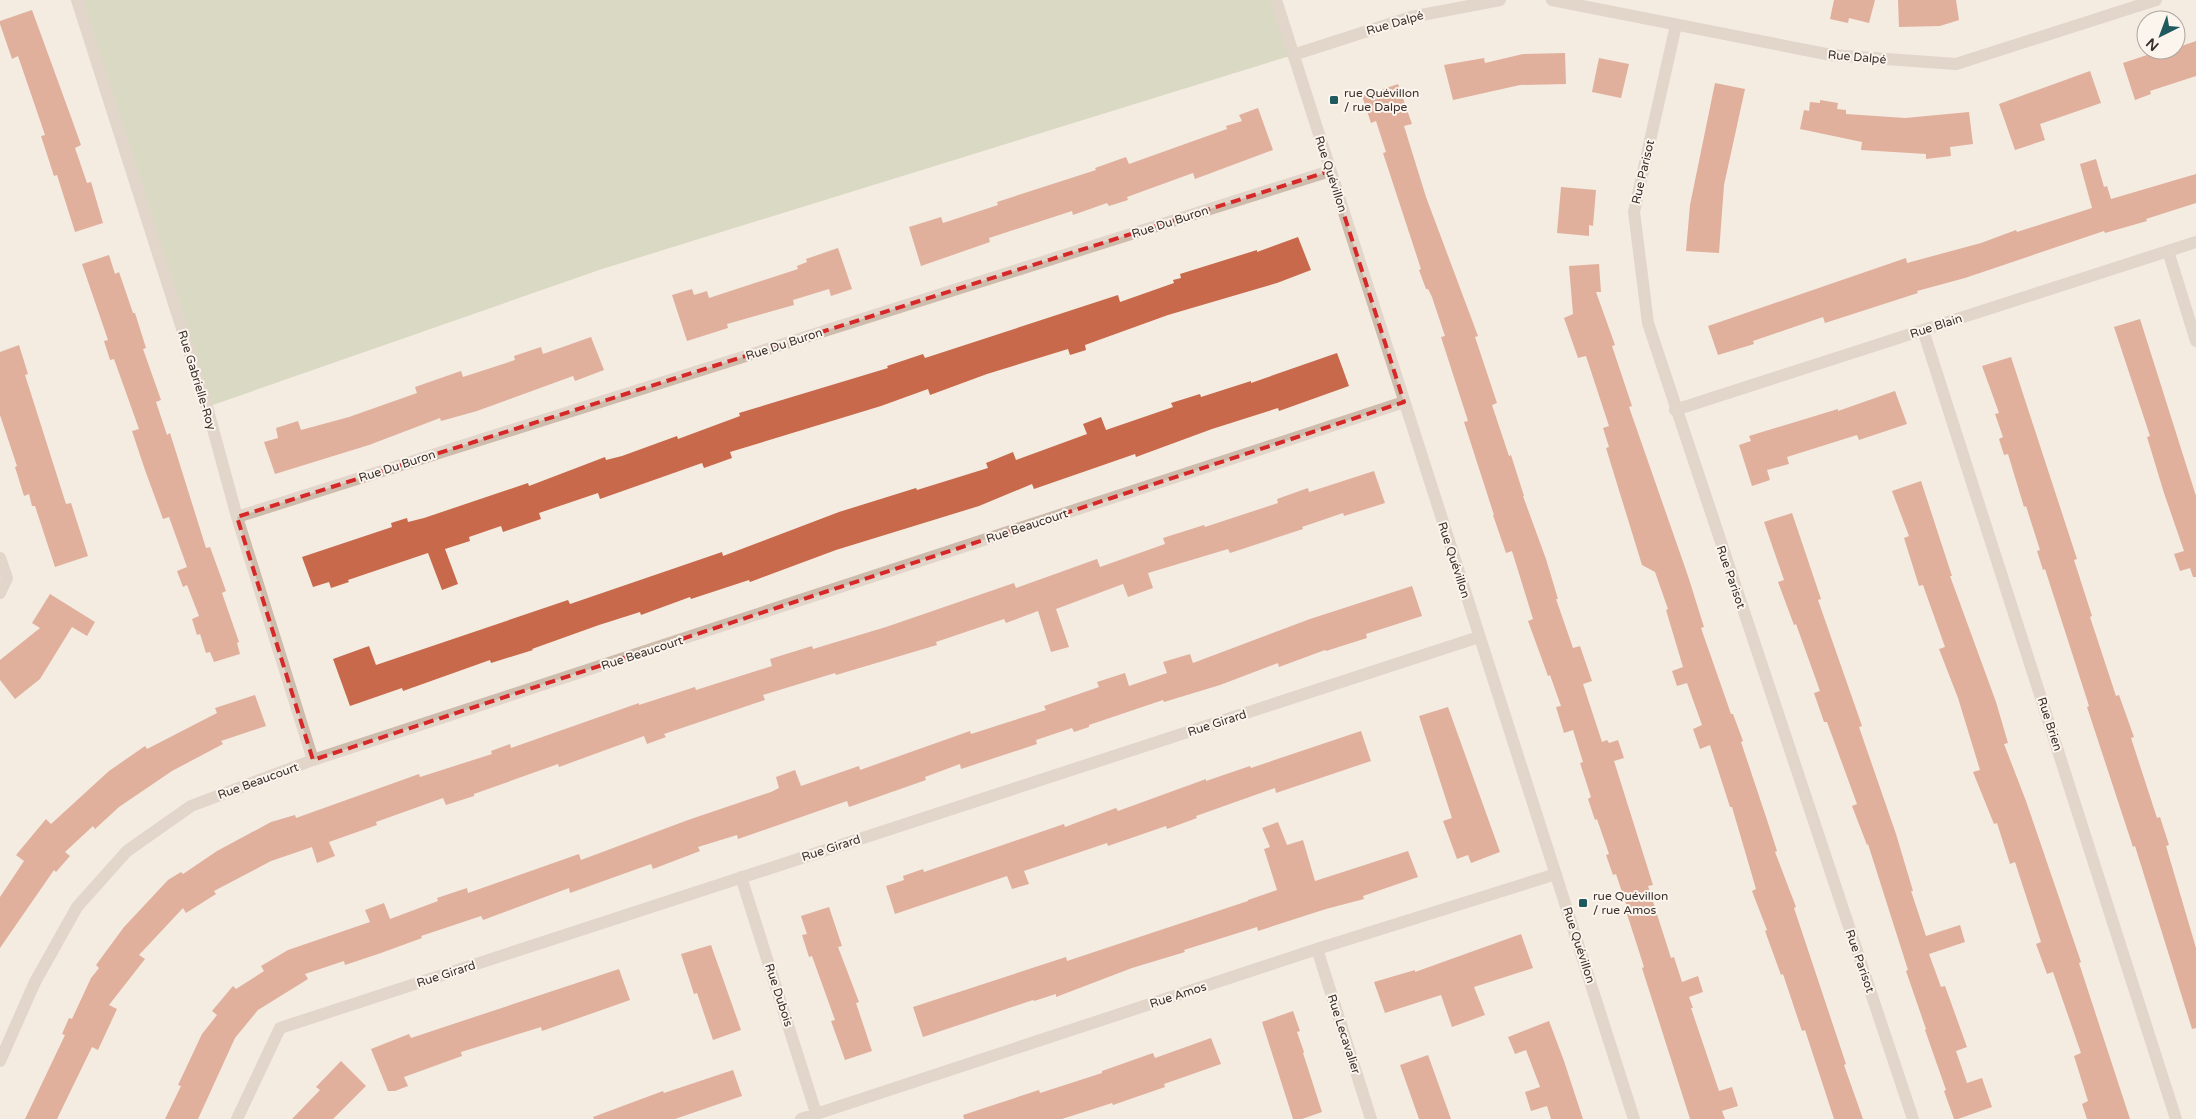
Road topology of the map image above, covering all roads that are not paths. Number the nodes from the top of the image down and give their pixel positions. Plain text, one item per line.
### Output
1 (78, 0) edge
2 (1276, 0) edge
3 (1500, 0) edge
4 (1552, 0) edge
5 (2156, 0) edge
6 (1676, 25) junction
7 (1293, 55) junction
8 (1330, 171) junction
9 (2196, 242) edge
10 (2168, 251) junction
11 (1923, 330) junction
12 (2196, 341) edge
13 (1404, 402) junction
14 (1675, 410) junction
15 (237, 516) junction
16 (0, 558) edge
17 (0, 593) edge
18 (1479, 638) junction
19 (313, 760) junction
20 (1556, 874) junction
21 (741, 877) junction
22 (1317, 949) junction
23 (0, 1061) edge
24 (816, 1113) junction
25 (237, 1119) edge
26 (801, 1119) edge
27 (1371, 1119) edge
28 (1634, 1119) edge
29 (1913, 1119) edge
30 (2176, 1119) edge

1 - 15 street, Rue Gabrielle-Roy
2 - 7 street, Rue Quévillon
3 - 7 street, Rue Dalpé
4 - 6 street, Rue Dalpé
5 - 6 street, Rue Dalpé
6 - 14 street, Rue Parisot
7 - 8 street, Rue Quévillon
8 - 13 street, Rue Quévillon
8 - 15 street, Rue Du Buron
9 - 10 street, Rue Blain
10 - 11 street, Rue Blain
10 - 12 street
11 - 14 street, Rue Blain
11 - 30 street, Rue Brien
13 - 18 street, Rue Quévillon
13 - 19 street, Rue Beaucourt
14 - 29 street, Rue Parisot
15 - 19 street, Rue Gabrielle-Roy
16 - 17 street
18 - 20 street, Rue Quévillon
18 - 21 street, Rue Girard
19 - 23 street, Rue Beaucourt
20 - 22 street, Rue Amos
20 - 28 street, Rue Quévillon
21 - 24 street, Rue Dubois
21 - 25 street, Rue Girard
22 - 24 street, Rue Amos
22 - 27 street, Rue Lecavalier
24 - 26 street, Rue Amos

